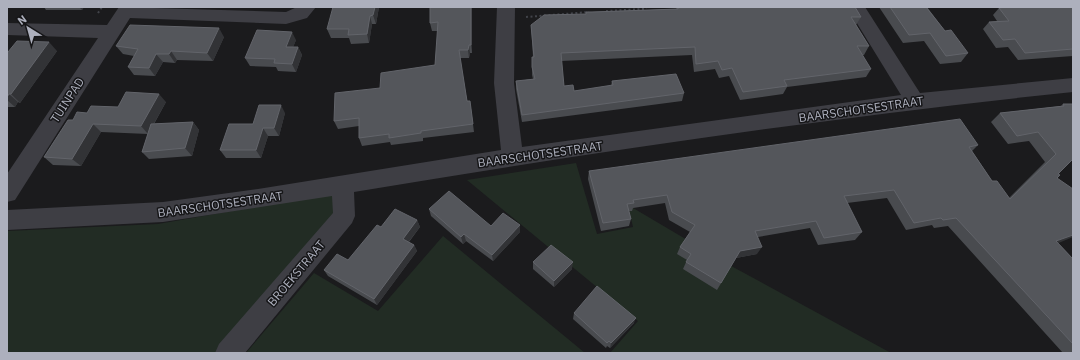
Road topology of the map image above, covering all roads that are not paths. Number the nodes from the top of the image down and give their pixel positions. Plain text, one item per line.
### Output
1 (307, 7) edge
2 (856, 7) edge
3 (127, 10) edge
4 (506, 12) edge
5 (7, 29) edge
6 (111, 32) junction
7 (1073, 85) edge
8 (915, 101) junction
9 (512, 157) junction
10 (343, 185) junction
11 (7, 193) edge
12 (7, 220) edge
13 (228, 353) edge

1 - 3 street
2 - 8 street
3 - 6 street, TUINPAD
4 - 9 street
5 - 6 street
6 - 11 street, TUINPAD
7 - 8 street, BAARSCHOTSESTRAAT
8 - 9 street, BAARSCHOTSESTRAAT
9 - 10 street, BAARSCHOTSESTRAAT
10 - 12 street, BAARSCHOTSESTRAAT
10 - 13 street, BROEKSTRAAT

